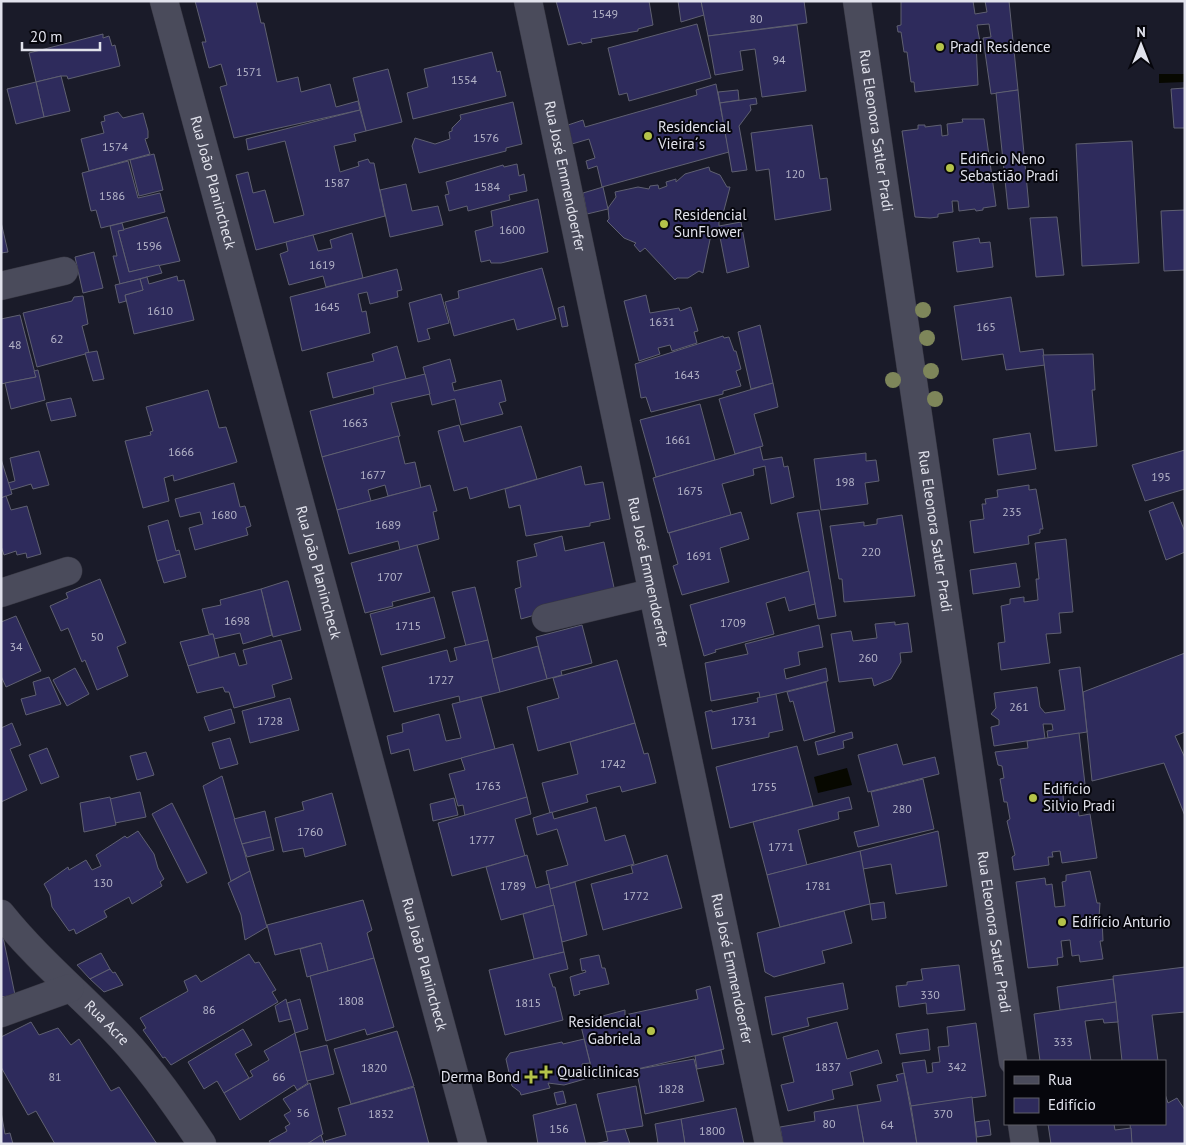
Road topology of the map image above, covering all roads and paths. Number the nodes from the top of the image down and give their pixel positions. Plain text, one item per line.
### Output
1 (164, 1) edge
2 (528, 1) edge
3 (857, 1) edge
4 (64, 272) dead end
5 (1, 286) edge
6 (68, 571) dead end
7 (1, 593) edge
8 (651, 593) junction
9 (546, 618) dead end
10 (1, 914) edge
11 (70, 988) junction
12 (1, 1013) edge
13 (1013, 1060) edge
14 (1022, 1125) edge
15 (202, 1144) edge
16 (473, 1144) edge
17 (769, 1144) edge
18 (1025, 1144) edge

1 - 16 street, Rua João Planincheck
2 - 8 street, Rua José Emmendoerfer
3 - 13 street, Rua Eleonora Satler Pradi
4 - 5 street
6 - 7 street
8 - 9 street
8 - 17 street, Rua José Emmendoerfer
10 - 11 street, Rua Acre
11 - 12 street
11 - 15 street, Rua Acre
14 - 18 street

